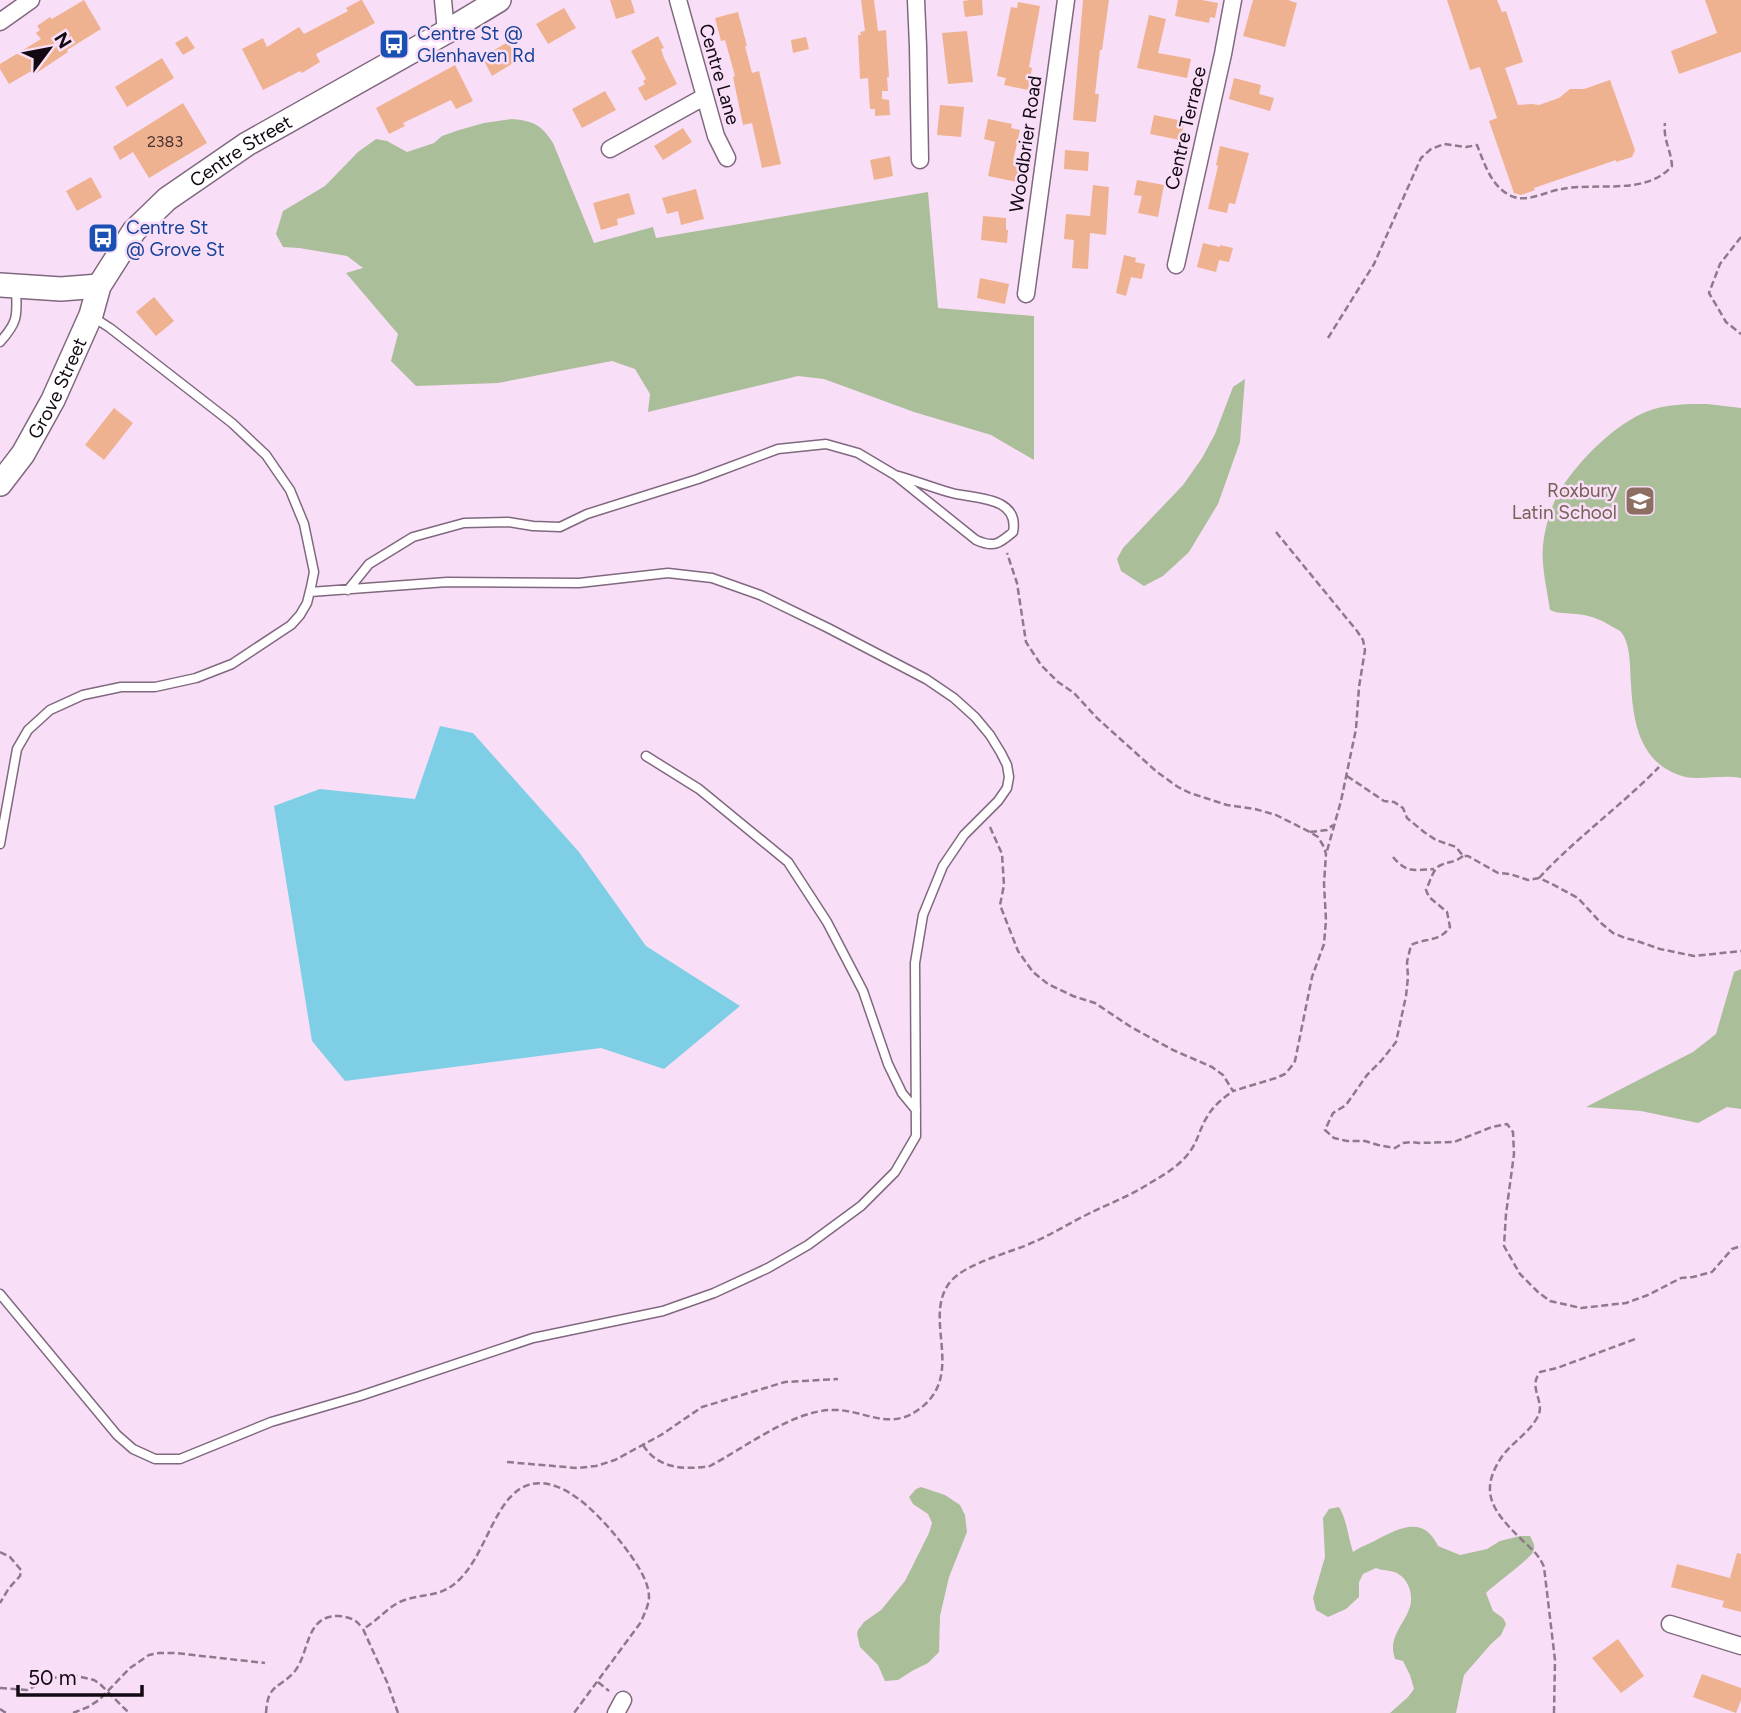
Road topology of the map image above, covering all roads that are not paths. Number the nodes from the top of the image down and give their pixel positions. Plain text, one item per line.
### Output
1 (31, 0) edge
2 (443, 0) edge
3 (499, 0) edge
4 (678, 0) edge
5 (916, 0) edge
6 (1066, 0) edge
7 (1233, 0) edge
8 (0, 22) edge
9 (446, 32) junction
10 (704, 97) junction
11 (610, 149) dead end
12 (727, 158) dead end
13 (920, 160) dead end
14 (1176, 265) dead end
15 (8, 286) edge
16 (99, 286) junction
17 (1026, 294) dead end
18 (91, 315) junction
19 (0, 342) edge
20 (895, 475) junction
21 (0, 484) edge
22 (348, 590) junction
23 (310, 592) junction
24 (646, 756) dead end
25 (0, 844) edge
26 (916, 1110) junction
27 (0, 1294) edge
28 (1670, 1624) dead end
29 (1741, 1646) edge

1 - 8 street
2 - 9 street
3 - 9 main road, Centre Street
4 - 10 street, Centre Lane
5 - 13 street
6 - 17 street, Woodbrier Road
7 - 14 street, Centre Terrace
9 - 16 main road, Centre Street
10 - 11 street
10 - 12 street, Centre Lane
15 - 16 main road
15 - 19 lane
16 - 18 main road, Grove Street
18 - 21 main road, Grove Street
18 - 23 lane
20 - 20 lane
20 - 22 lane
22 - 23 lane
22 - 26 lane
23 - 25 lane
24 - 26 lane
26 - 27 lane
28 - 29 street

